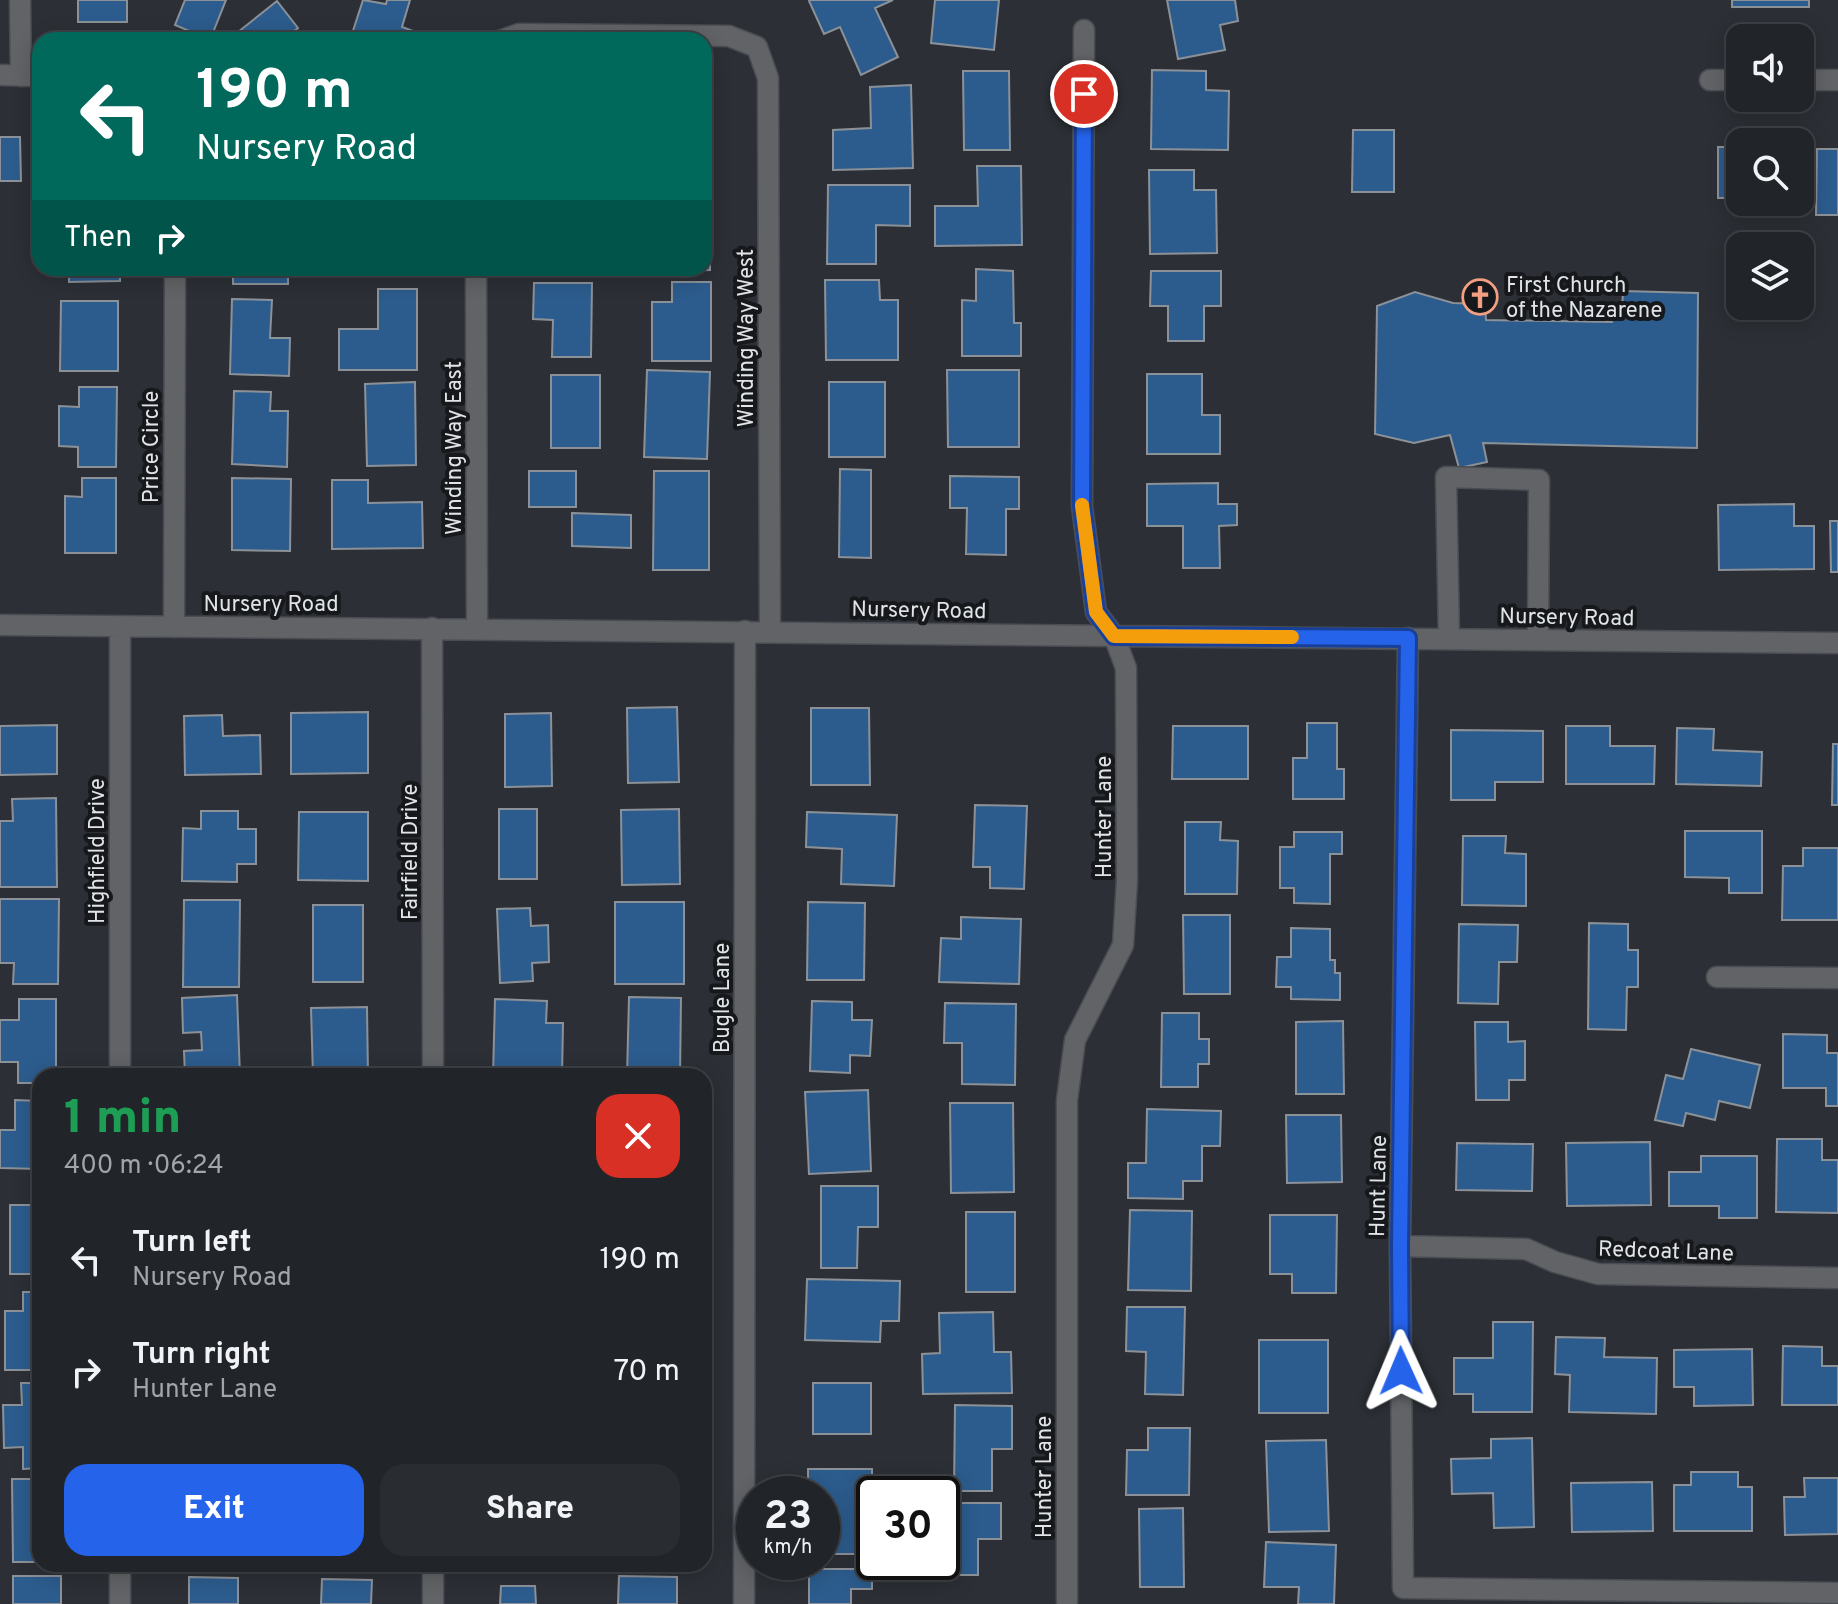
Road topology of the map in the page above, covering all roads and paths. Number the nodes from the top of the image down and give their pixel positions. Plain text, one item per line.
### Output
1 (20, 0) edge
2 (1084, 30) dead end
3 (712, 36) edge
4 (20, 76) edge
5 (1710, 80) dead end
6 (1726, 80) edge
7 (1814, 80) edge
8 (1838, 80) edge
9 (175, 276) edge
10 (476, 276) edge
11 (0, 625) edge
12 (120, 626) junction
13 (174, 627) junction
14 (432, 628) junction
15 (477, 629) junction
16 (745, 631) junction
17 (770, 631) junction
18 (1114, 636) junction
19 (1408, 638) junction
20 (1449, 639) junction
21 (1538, 639) junction
22 (1838, 643) edge
23 (1717, 977) dead end
24 (1838, 978) edge
25 (120, 1068) edge
26 (433, 1068) edge
27 (1400, 1246) junction
28 (1838, 1278) edge
29 (120, 1572) edge
30 (433, 1572) edge
31 (1838, 1593) edge
32 (1067, 1601) dead end
33 (120, 1604) edge
34 (433, 1604) edge
35 (744, 1604) edge

1 - 4 street
2 - 18 street, Hunter Lane
3 - 17 street, Winding Way West
5 - 6 street
7 - 8 street
9 - 13 street, Price Circle
10 - 15 street, Winding Way East
11 - 12 street, Nursery Road
12 - 13 street, Nursery Road
12 - 25 street, Highfield Drive
13 - 14 street, Nursery Road
14 - 15 street, Nursery Road
14 - 26 street, Fairfield Drive
15 - 16 street, Nursery Road
16 - 17 street, Nursery Road
16 - 35 street, Bugle Lane
17 - 18 street, Nursery Road
18 - 19 street, Nursery Road
18 - 32 street, Hunter Lane
19 - 20 street, Nursery Road
19 - 27 street, Hunt Lane
20 - 21 street, Nursery Road
20 - 21 street
21 - 22 street, Nursery Road
23 - 24 street
27 - 28 street, Redcoat Lane
27 - 31 street, Hunt Lane
29 - 33 street
30 - 34 street

